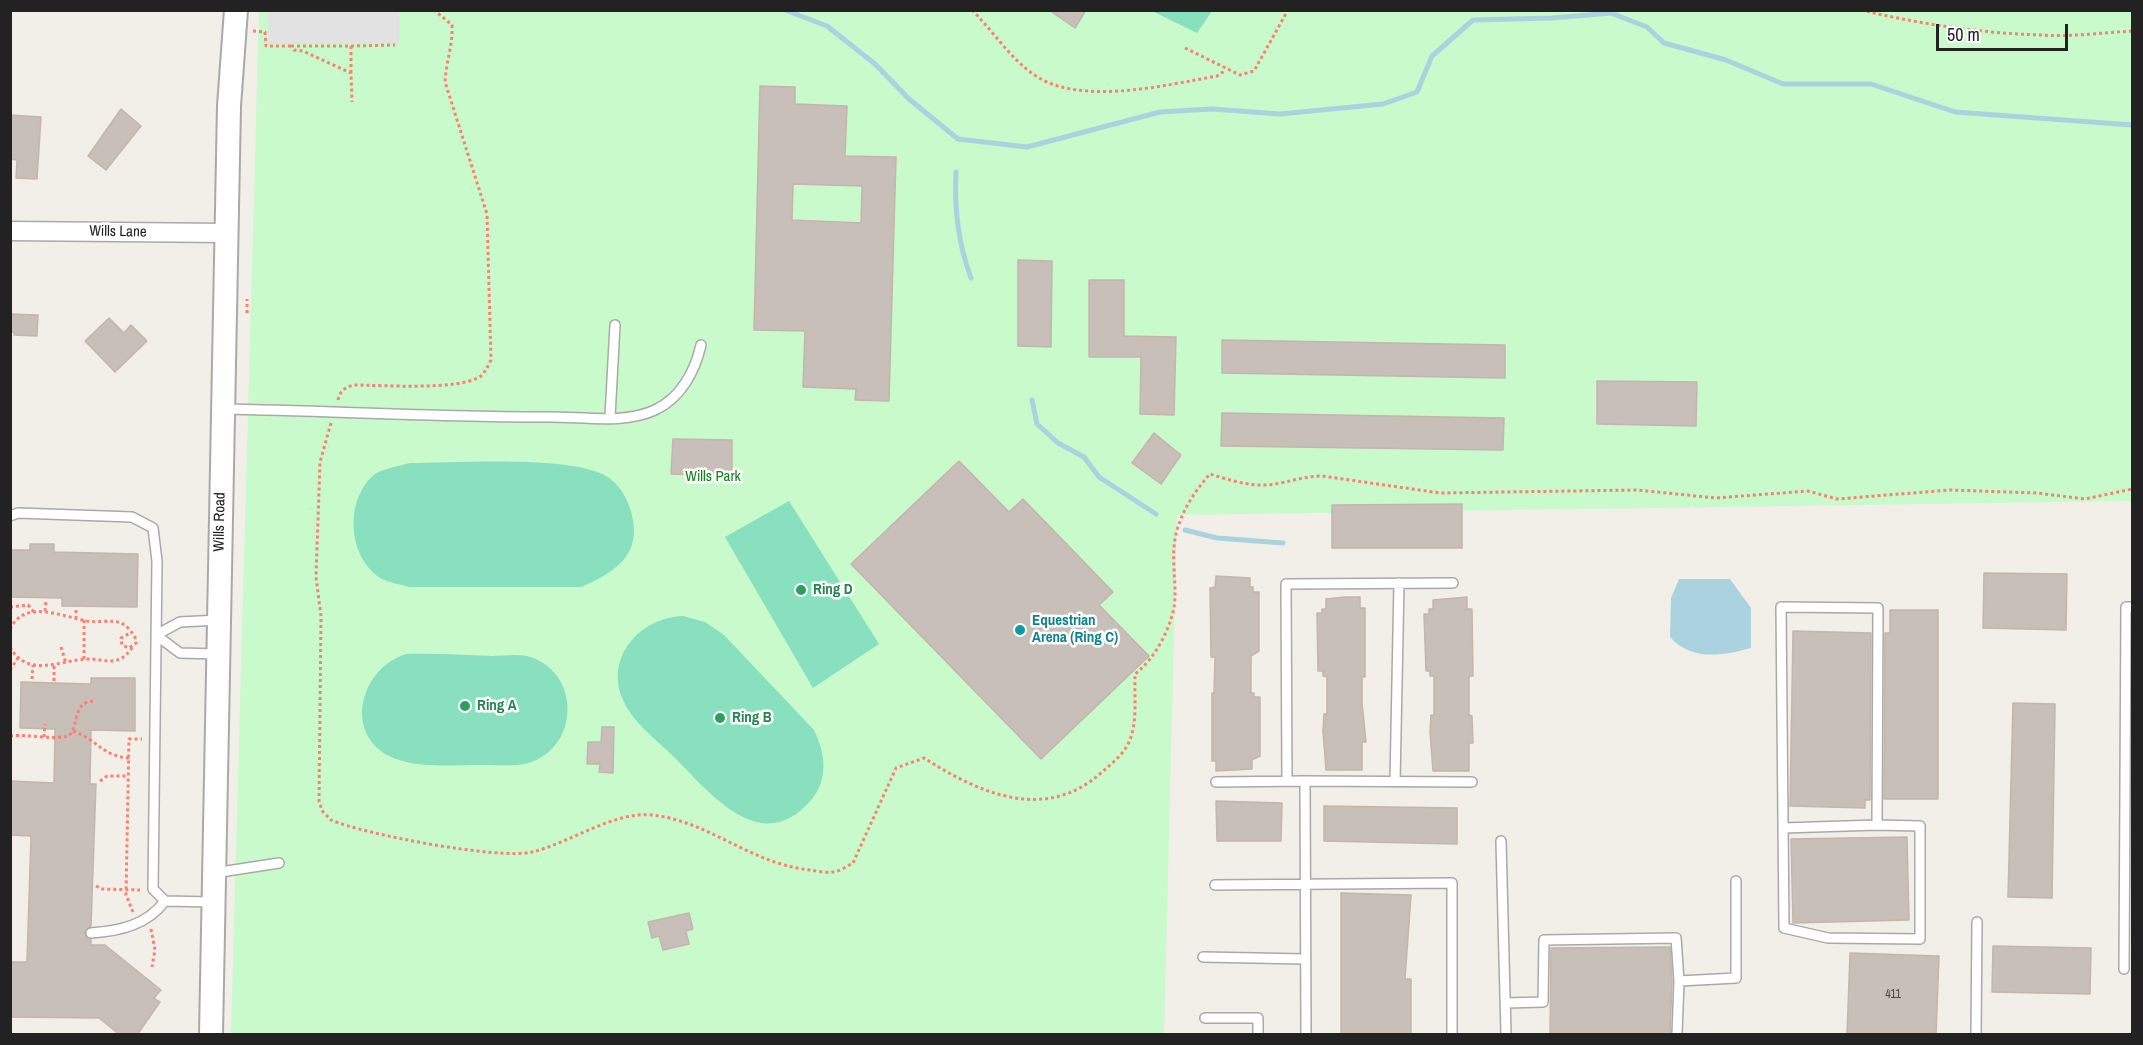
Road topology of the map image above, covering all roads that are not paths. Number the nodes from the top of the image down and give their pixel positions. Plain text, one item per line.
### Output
1 (236, 10) edge
2 (10, 231) edge
3 (226, 233) junction
4 (615, 325) dead end
5 (701, 345) dead end
6 (222, 409) junction
7 (610, 417) junction
8 (10, 516) edge
9 (1399, 584) junction
10 (1453, 584) dead end
11 (2133, 607) edge
12 (219, 620) junction
13 (156, 635) junction
14 (218, 654) junction
15 (1287, 781) junction
16 (1305, 781) junction
17 (1216, 782) dead end
18 (1395, 782) junction
19 (1472, 782) dead end
20 (1877, 825) junction
21 (1783, 828) junction
22 (1501, 841) dead end
23 (279, 863) dead end
24 (214, 873) junction
25 (1736, 881) dead end
26 (1305, 884) junction
27 (1215, 885) dead end
28 (165, 901) junction
29 (213, 902) junction
30 (1977, 922) dead end
31 (91, 933) dead end
32 (1203, 957) dead end
33 (1305, 959) junction
34 (2124, 969) dead end
35 (1679, 981) junction
36 (1506, 1003) junction
37 (1205, 1018) dead end
38 (211, 1035) edge
39 (1258, 1035) edge
40 (1306, 1035) edge
41 (1452, 1035) edge
42 (1506, 1035) edge
43 (1677, 1035) edge
44 (1976, 1035) edge

1 - 3 street, Wills Road
2 - 3 street, Wills Lane
3 - 6 street, Wills Road
4 - 7 lane
5 - 7 lane
6 - 7 lane
6 - 12 street, Wills Road
8 - 13 lane
9 - 10 lane
9 - 15 lane
9 - 18 lane
11 - 34 lane
12 - 13 lane
12 - 14 street, Wills Road
13 - 14 lane
13 - 28 lane
14 - 24 street, Wills Road
15 - 16 lane
15 - 17 lane
16 - 18 lane
16 - 26 lane
18 - 19 lane
20 - 21 lane
20 - 21 lane
20 - 21 lane
22 - 36 lane
23 - 24 lane
24 - 29 street, Wills Road
25 - 35 lane
26 - 27 lane
26 - 33 lane
26 - 41 lane
28 - 29 lane
28 - 31 lane
29 - 38 street, Wills Road
30 - 44 lane
32 - 33 lane
33 - 40 lane
35 - 36 lane
35 - 43 lane
36 - 42 lane
37 - 39 lane

